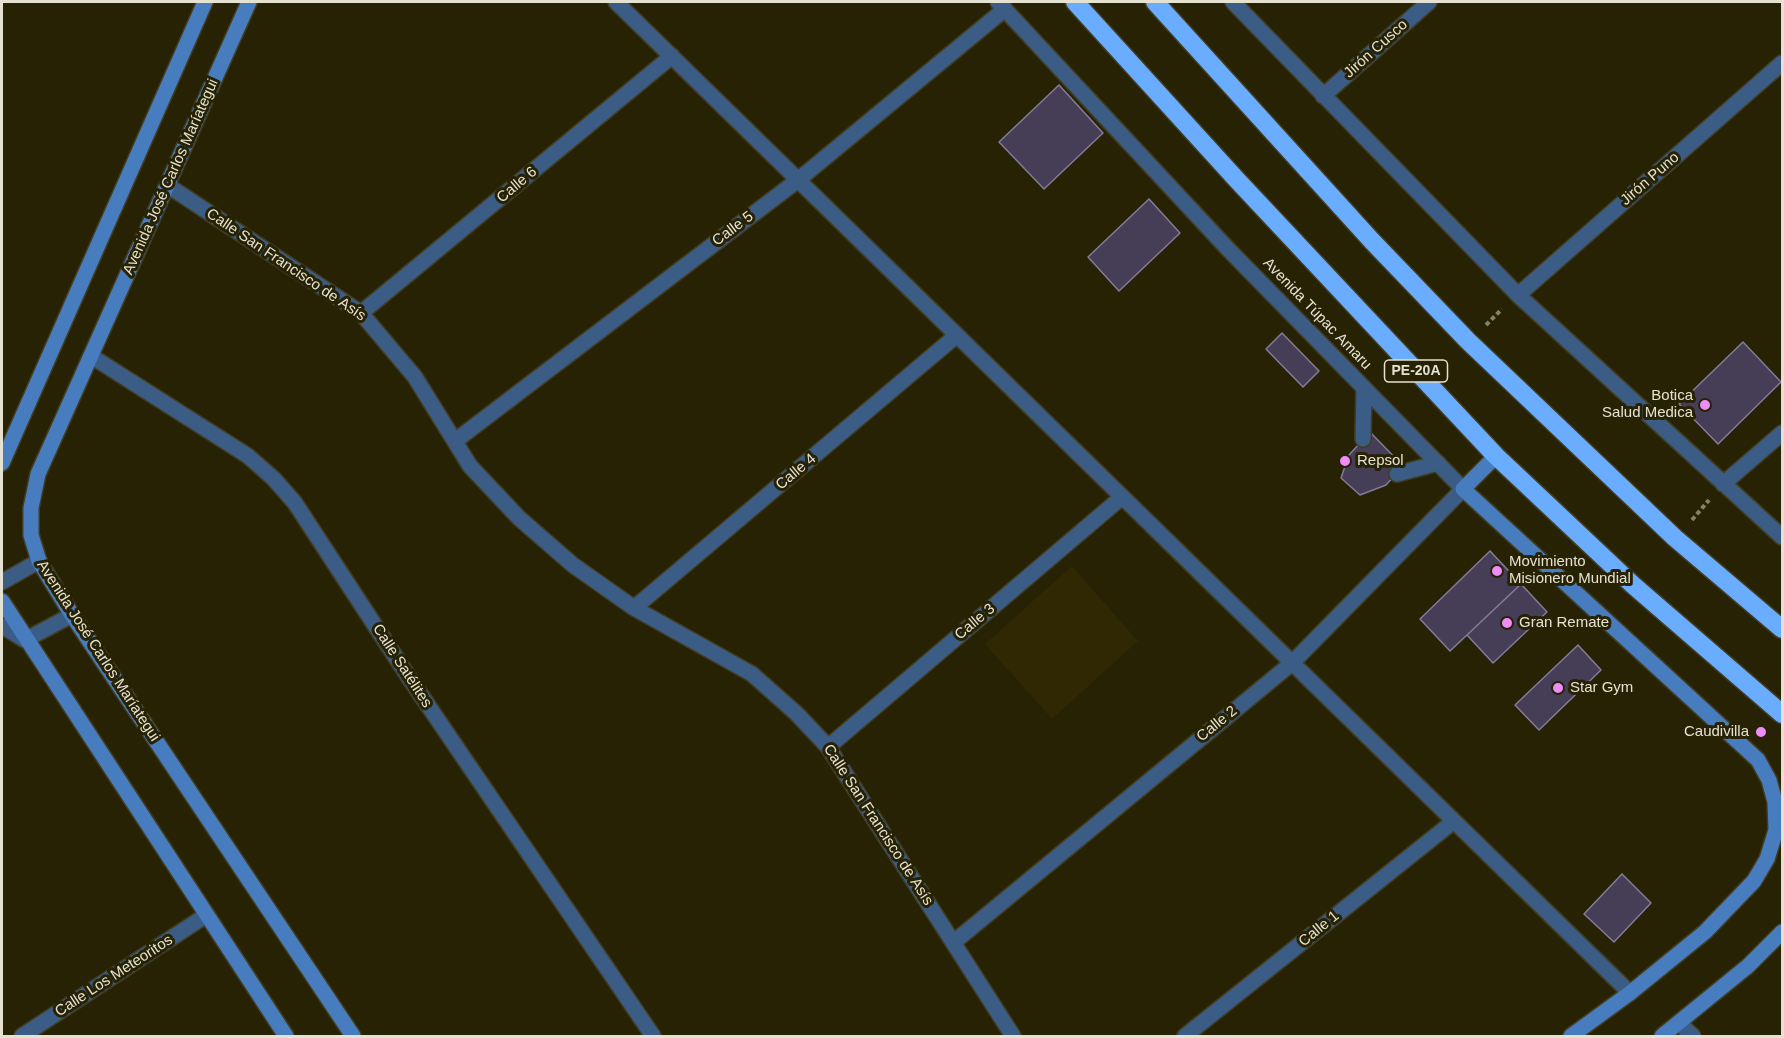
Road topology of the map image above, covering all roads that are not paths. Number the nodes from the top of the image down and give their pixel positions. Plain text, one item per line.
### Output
1 (205, 2) edge
2 (249, 2) edge
3 (616, 2) edge
4 (1075, 2) edge
5 (1155, 2) edge
6 (1233, 2) edge
7 (1429, 2) edge
8 (1001, 5) edge
9 (672, 56) junction
10 (1782, 63) edge
11 (1323, 96) junction
12 (798, 180) junction
13 (167, 185) junction
14 (1518, 295) junction
15 (361, 314) junction
16 (957, 335) junction
17 (91, 356) junction
18 (1364, 388) junction
19 (1782, 433) edge
20 (1363, 440) dead end
21 (454, 441) junction
22 (1496, 456) junction
23 (2, 463) edge
24 (1438, 463) junction
25 (1396, 474) dead end
26 (1723, 484) junction
27 (1463, 489) junction
28 (1122, 497) junction
29 (1782, 537) edge
30 (39, 561) junction
31 (2, 582) edge
32 (2, 601) edge
33 (634, 608) junction
34 (72, 615) junction
35 (2, 626) edge
36 (1782, 630) edge
37 (25, 640) junction
38 (1292, 663) junction
39 (1782, 714) edge
40 (828, 747) junction
41 (1454, 821) junction
42 (205, 916) junction
43 (1782, 932) edge
44 (954, 942) junction
45 (1630, 993) junction
46 (1680, 1024) junction
47 (22, 1036) edge
48 (286, 1036) edge
49 (353, 1036) edge
50 (653, 1036) edge
51 (1013, 1036) edge
52 (1185, 1036) edge
53 (1571, 1036) edge
54 (1662, 1036) edge
55 (1694, 1036) edge

1 - 23 street
2 - 13 street, Avenida José Carlos Maríategui
3 - 9 street
4 - 22 highway, PE-20A
5 - 36 highway
6 - 11 street
7 - 11 street, Jirón Cusco
8 - 12 street, Calle 5
8 - 18 street, Avenida Túpac Amaru
9 - 12 street
9 - 15 street, Calle 6
10 - 14 street, Jirón Puno
11 - 14 street
12 - 16 street
12 - 21 street, Calle 5
13 - 15 street, Calle San Francisco de Asís
13 - 17 street, Avenida José Carlos Maríategui
14 - 26 street
15 - 21 street, Calle San Francisco de Asís
16 - 28 street
16 - 33 street, Calle 4
17 - 30 street, Avenida José Carlos Maríategui
17 - 50 street, Calle Satélites
18 - 20 street
18 - 24 street, Avenida Túpac Amaru
19 - 26 street
21 - 33 street, Calle San Francisco de Asís
22 - 27 street
22 - 39 highway, PE-20A
24 - 25 street
24 - 27 street, Avenida Túpac Amaru
26 - 29 street
27 - 38 street, Calle 2
27 - 45 street, Avenida Túpac Amaru
28 - 38 street
28 - 40 street, Calle 3
30 - 31 street
30 - 34 street, Avenida José Carlos Maríategui
32 - 37 street
33 - 40 street, Calle San Francisco de Asís
34 - 37 street
34 - 49 street, Avenida José Carlos Maríategui
35 - 37 street
37 - 42 street
38 - 41 street
38 - 44 street, Calle 2
40 - 44 street, Calle San Francisco de Asís
41 - 45 street
41 - 52 street, Calle 1
42 - 47 street, Calle Los Meteoritos
42 - 48 street
43 - 46 street
44 - 51 street, Calle San Francisco de Asís
45 - 53 street
46 - 54 street
46 - 55 street

